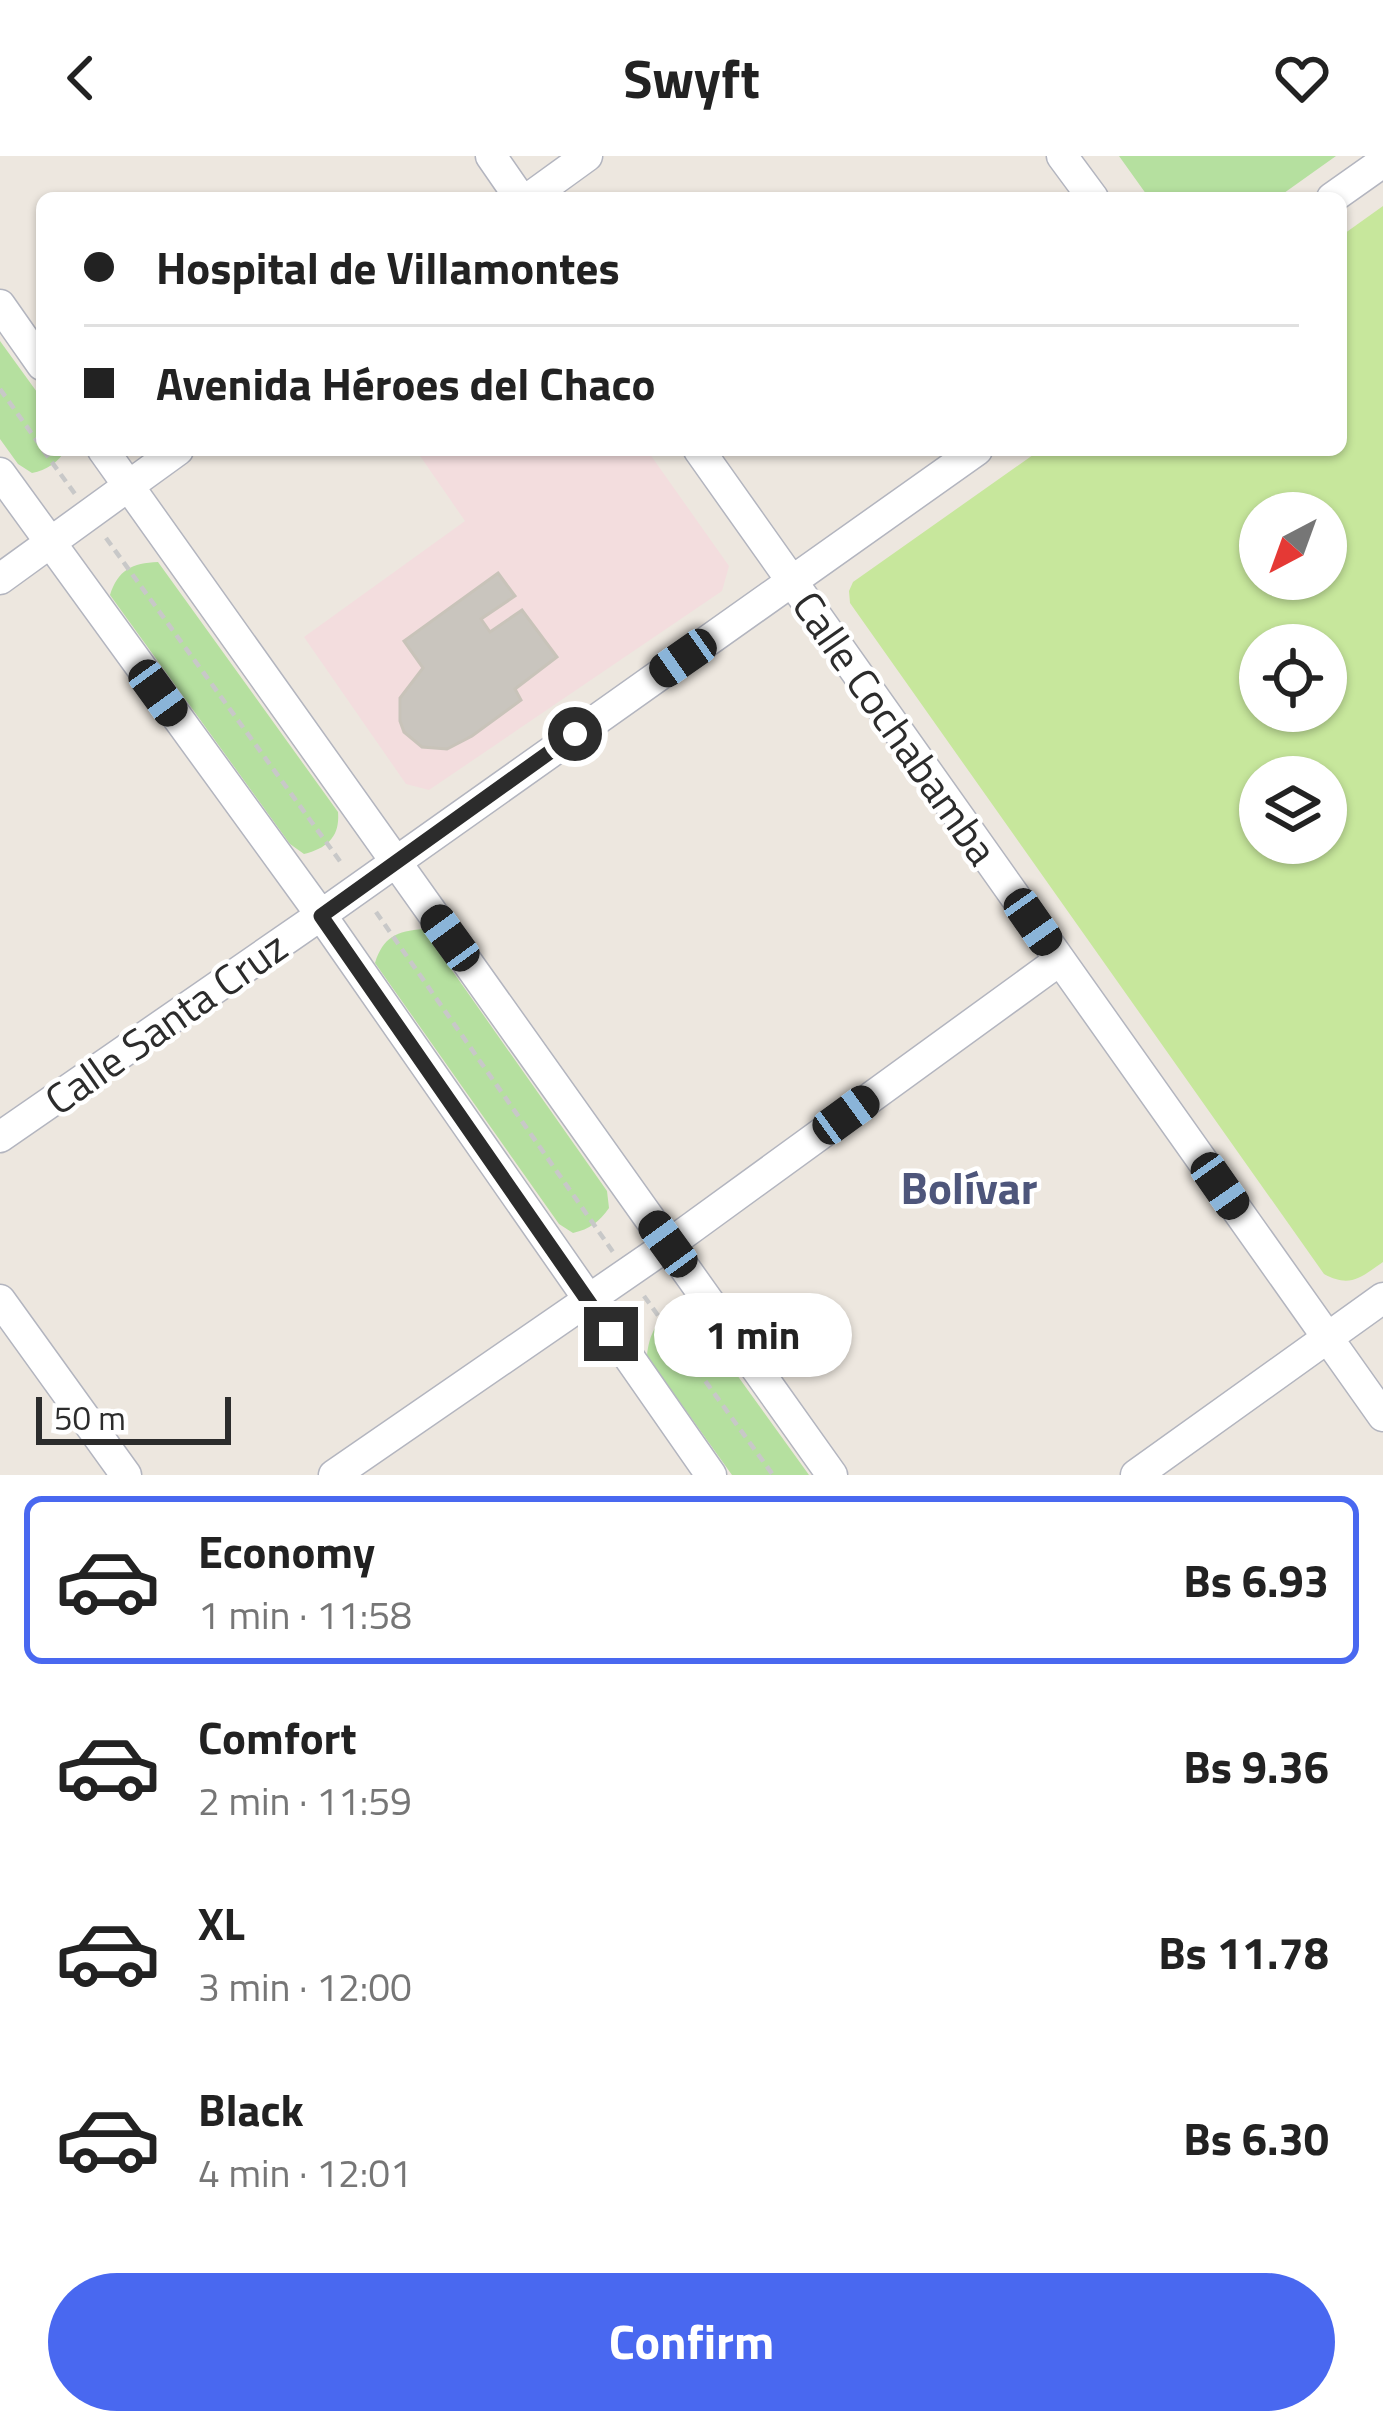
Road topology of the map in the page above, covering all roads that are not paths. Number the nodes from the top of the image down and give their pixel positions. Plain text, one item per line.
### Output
1 (490, 156) edge
2 (587, 156) edge
3 (1063, 156) edge
4 (1383, 162) edge
5 (520, 192) edge
6 (534, 192) edge
7 (1089, 192) edge
8 (1340, 192) edge
9 (0, 305) edge
10 (36, 356) edge
11 (107, 456) edge
12 (170, 456) edge
13 (703, 456) edge
14 (968, 456) edge
15 (0, 473) edge
16 (128, 486) junction
17 (50, 544) junction
18 (0, 579) edge
19 (791, 581) junction
20 (395, 862) junction
21 (321, 916) junction
22 (1060, 960) junction
23 (0, 1137) edge
24 (668, 1244) junction
25 (1383, 1298) edge
26 (586, 1299) junction
27 (0, 1300) edge
28 (1327, 1338) junction
29 (1383, 1417) edge
30 (127, 1475) edge
31 (334, 1475) edge
32 (712, 1475) edge
33 (832, 1475) edge
34 (1136, 1475) edge

1 - 5 street
2 - 6 street
3 - 7 street
4 - 8 street
9 - 10 street
11 - 16 street
12 - 16 street
13 - 19 street, Calle Cochabamba
14 - 19 street, Calle Santa Cruz
15 - 17 street
16 - 17 street
16 - 20 street
17 - 18 street
17 - 21 street
19 - 20 street, Calle Santa Cruz
19 - 22 street, Calle Cochabamba
20 - 21 street, Calle Santa Cruz
20 - 24 street
21 - 23 street, Calle Santa Cruz
21 - 26 street
22 - 24 street
22 - 28 street, Calle Cochabamba
24 - 26 street
24 - 33 street
25 - 28 street
26 - 31 street
26 - 32 street
27 - 30 street
28 - 29 street, Calle Cochabamba
28 - 34 street

